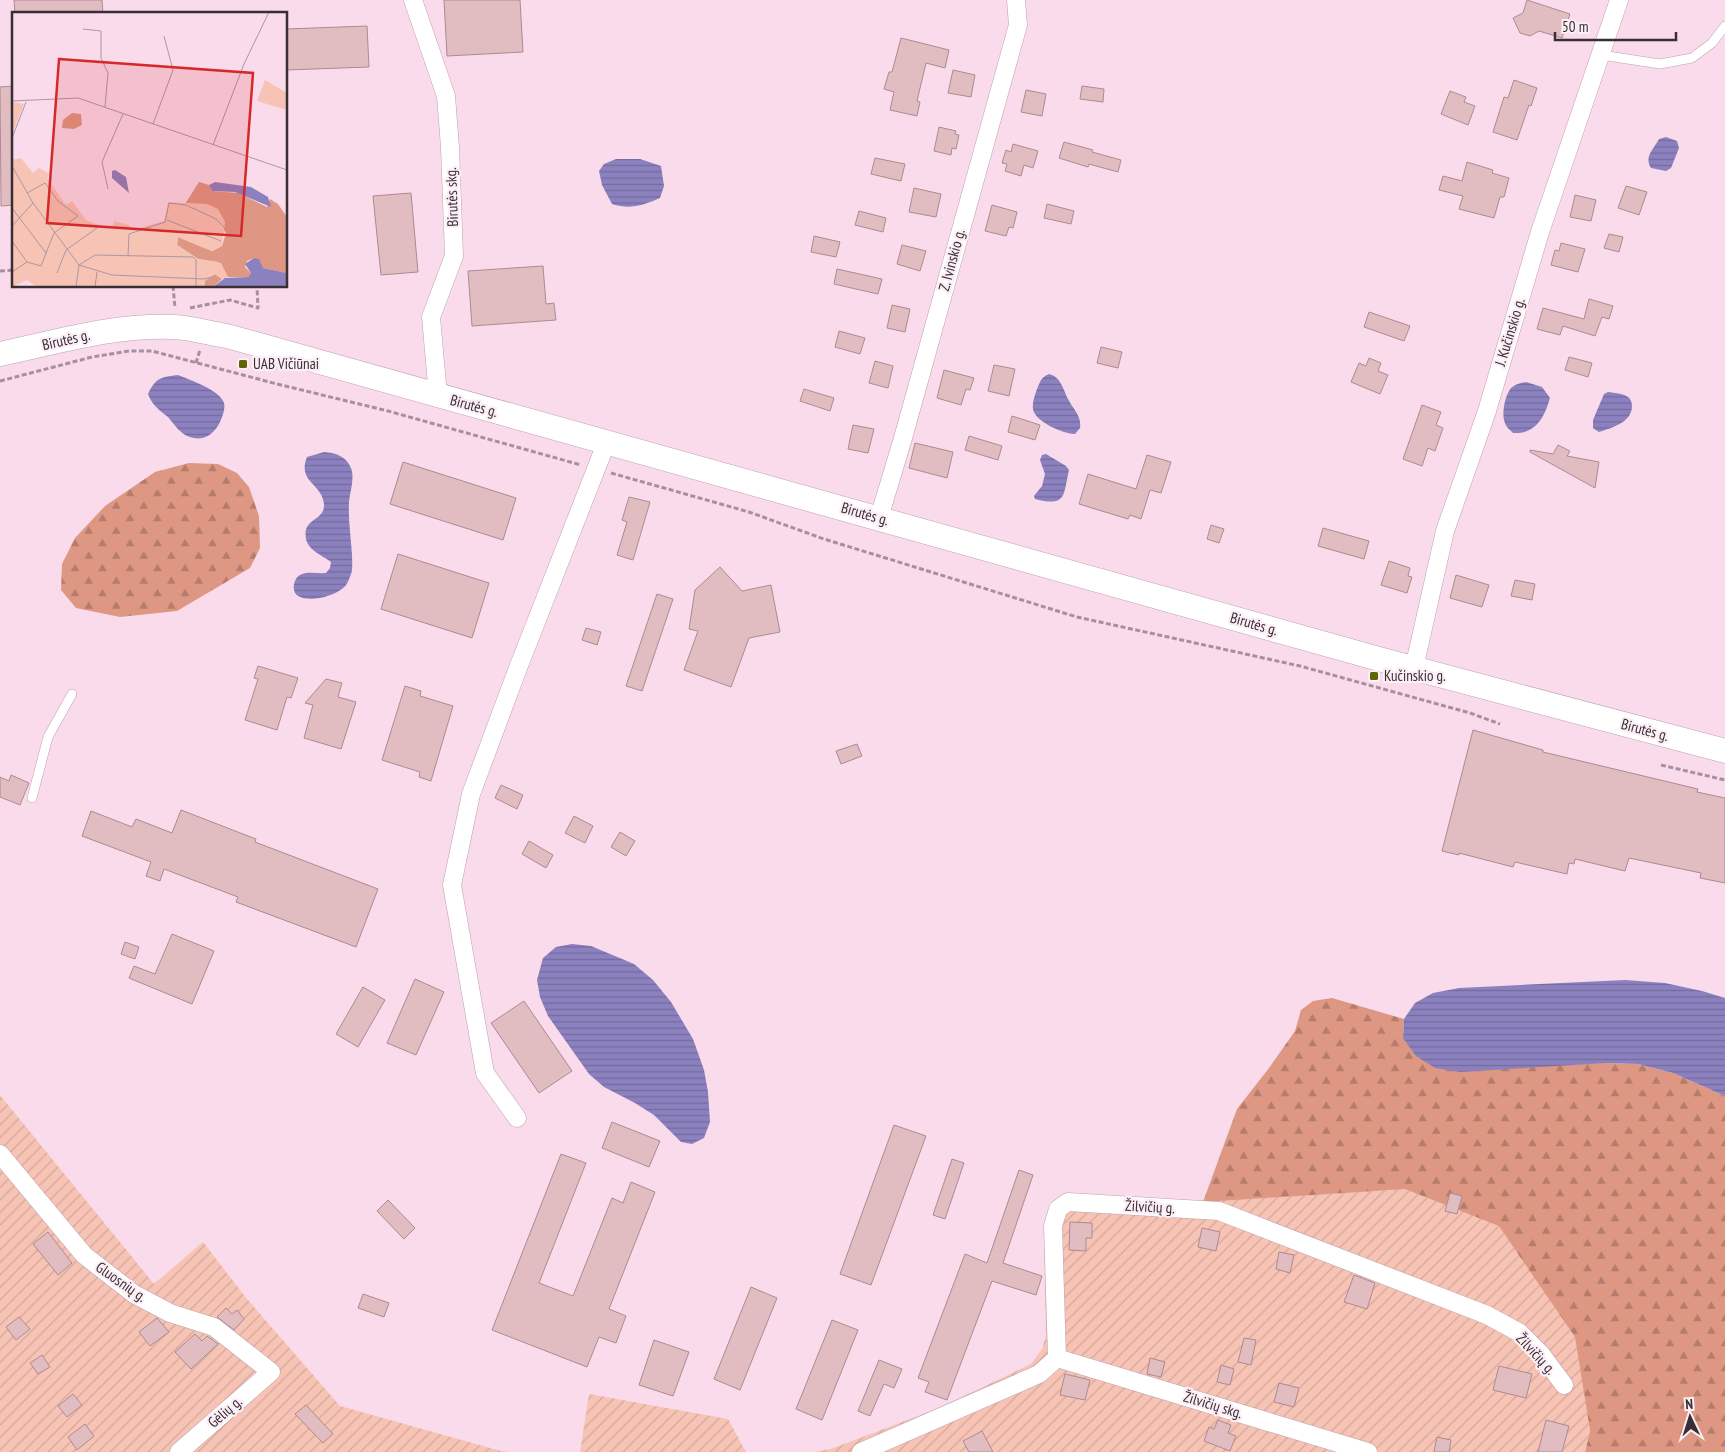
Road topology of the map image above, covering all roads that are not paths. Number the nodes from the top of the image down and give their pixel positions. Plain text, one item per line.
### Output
1 (413, 0) edge
2 (1016, 0) edge
3 (1619, 0) edge
4 (1725, 26) edge
5 (1601, 55) junction
6 (0, 354) edge
7 (438, 396) junction
8 (607, 442) junction
9 (879, 518) junction
10 (1414, 668) junction
11 (72, 694) dead end
12 (1725, 750) edge
13 (32, 798) dead end
14 (517, 1118) dead end
15 (0, 1154) edge
16 (1057, 1358) junction
17 (271, 1372) joint
18 (1564, 1385) dead end
19 (179, 1452) edge
20 (861, 1452) edge
21 (1368, 1452) edge

1 - 7 street, Birutės skg.
2 - 9 street, Z. Ivinskio g.
3 - 5 street, J. Kučinskio g.
4 - 5 lane
5 - 10 street, J. Kučinskio g.
6 - 7 main road, Birutės g.
7 - 8 main road, Birutės g.
8 - 9 main road, Birutės g.
8 - 14 street
9 - 10 main road, Birutės g.
10 - 12 main road, Birutės g.
11 - 13 lane
15 - 17 street, Gluosnių g.
16 - 18 street, Žilvičių g.
16 - 20 street
16 - 21 street, Žilvičių skg.
17 - 19 street, Gėlių g.

